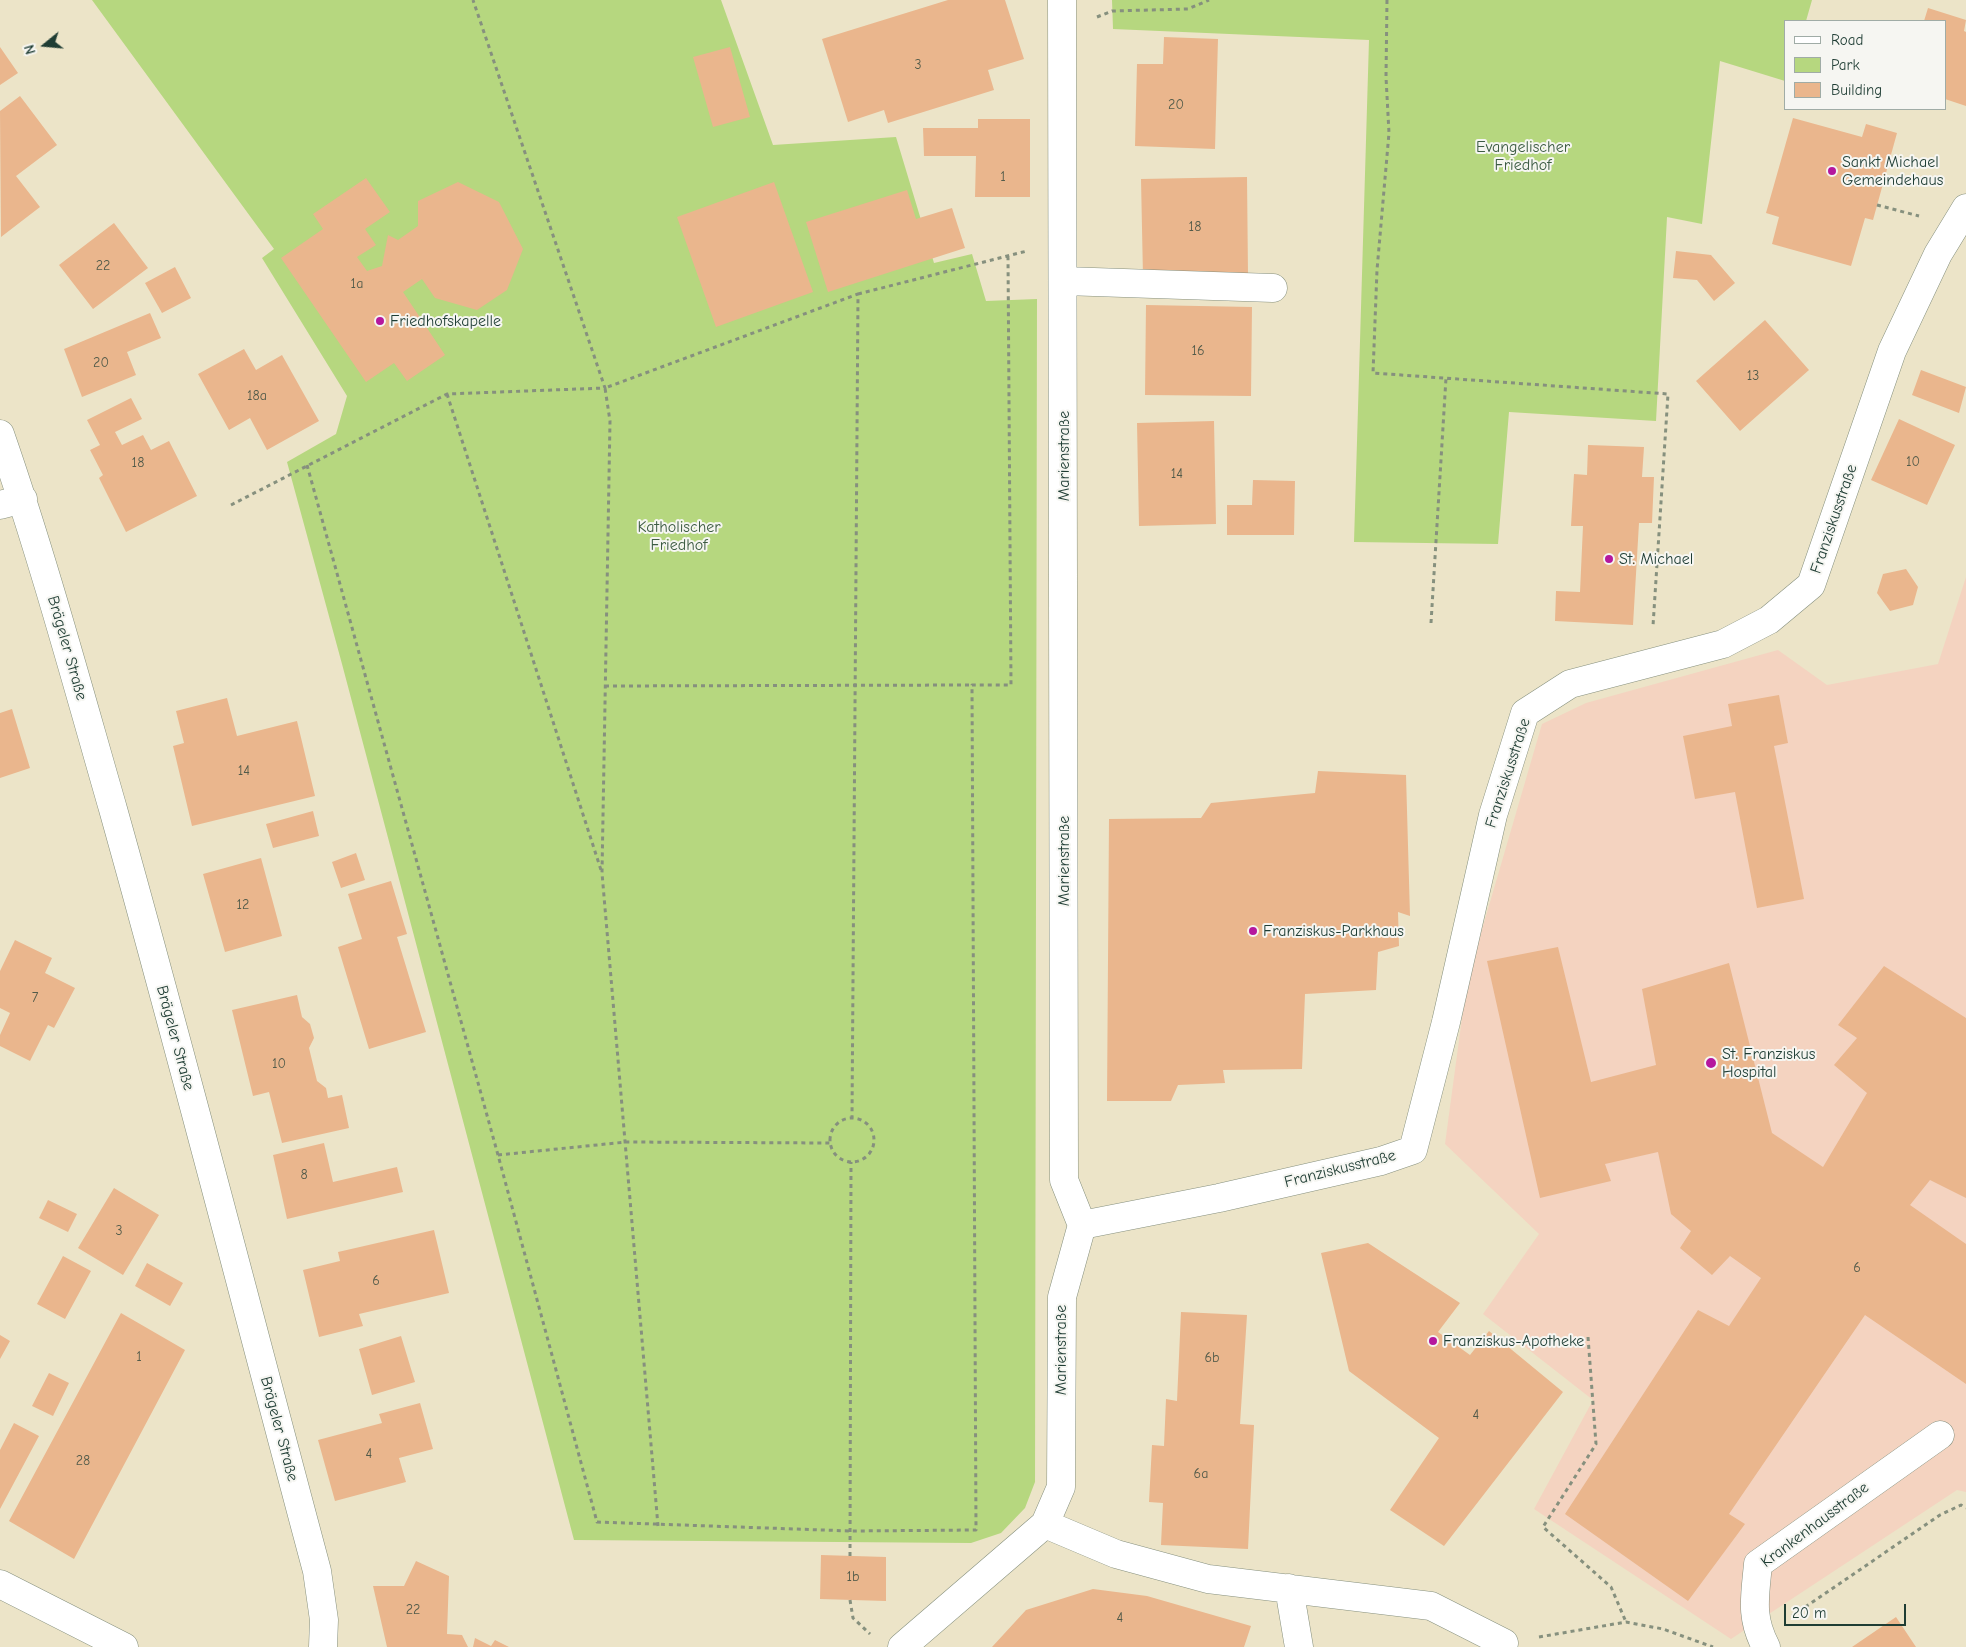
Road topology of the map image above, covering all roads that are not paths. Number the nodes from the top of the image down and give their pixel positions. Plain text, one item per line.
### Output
1 (1062, 0) edge
2 (1961, 216) edge
3 (1064, 281) junction
4 (1273, 288) dead end
5 (0, 434) edge
6 (11, 502) edge
7 (1082, 1225) junction
8 (1940, 1435) dead end
9 (1045, 1524) junction
10 (0, 1584) edge
11 (1289, 1588) junction
12 (1763, 1642) edge
13 (1504, 1643) road end
14 (124, 1647) edge
15 (323, 1647) edge
16 (902, 1647) edge
17 (1299, 1647) edge

1 - 3 street, Marienstraße
2 - 7 street, Franziskusstraße
3 - 4 street
3 - 7 street, Marienstraße
5 - 6 street, Brägeler Straße
6 - 15 street, Brägeler Straße
7 - 9 street, Marienstraße
8 - 12 street, Krankenhausstraße
9 - 11 street
9 - 16 street, Marienstraße
10 - 14 street
11 - 13 street
11 - 17 street

